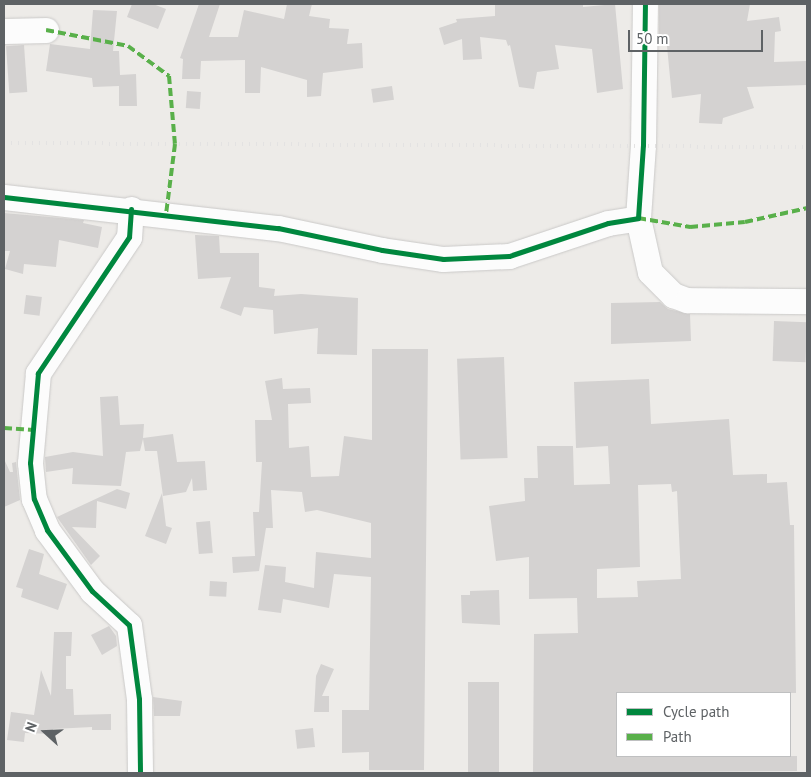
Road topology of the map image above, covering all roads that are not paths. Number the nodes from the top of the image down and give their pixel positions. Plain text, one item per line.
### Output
1 (646, 4) edge
2 (46, 30) dead end
3 (4, 31) edge
4 (4, 197) edge
5 (131, 210) junction
6 (638, 218) junction
7 (807, 301) edge
8 (140, 773) edge

1 - 6 street
2 - 3 street
4 - 5 street
5 - 6 street
5 - 8 street
6 - 7 street

